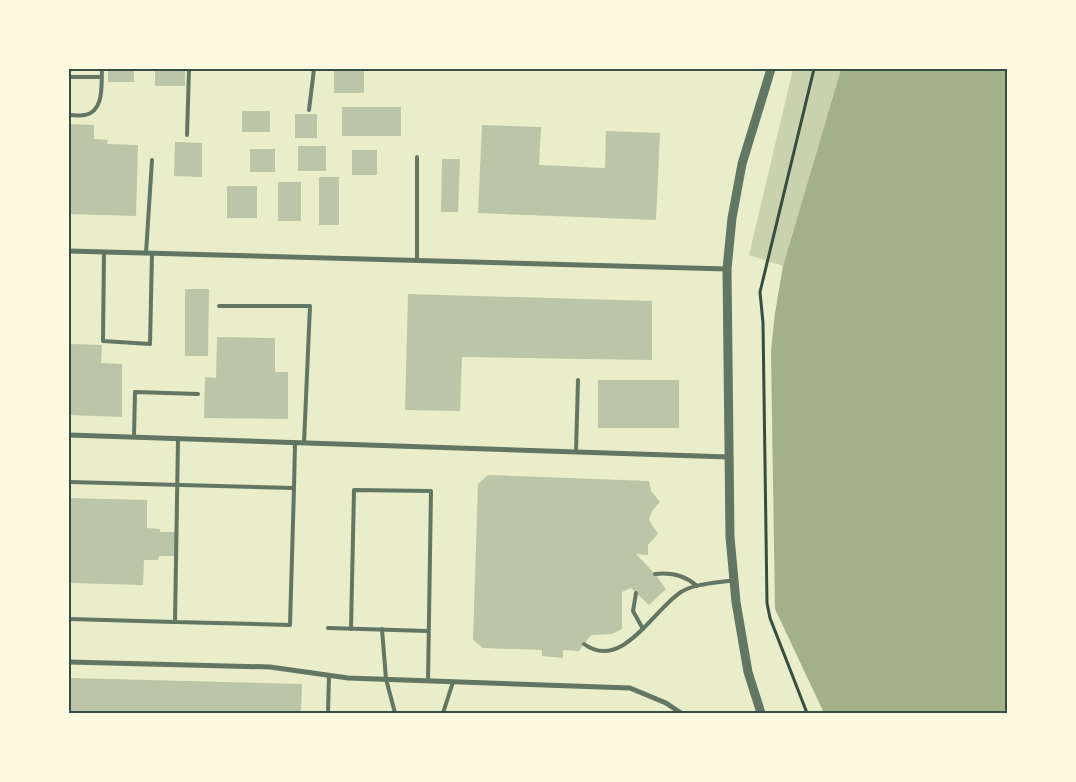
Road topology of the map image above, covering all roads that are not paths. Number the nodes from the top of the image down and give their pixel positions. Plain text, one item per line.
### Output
1 (102, 69) edge
2 (189, 69) edge
3 (314, 69) edge
4 (771, 69) edge
5 (69, 77) edge
6 (101, 77) junction
7 (308, 110) dead end
8 (69, 115) edge
9 (188, 135) dead end
10 (417, 157) dead end
11 (152, 160) dead end
12 (69, 251) edge
13 (104, 252) junction
14 (146, 253) junction
15 (152, 253) junction
16 (417, 260) junction
17 (727, 269) junction
18 (218, 306) dead end
19 (578, 380) dead end
20 (198, 394) dead end
21 (69, 435) edge
22 (134, 437) junction
23 (178, 439) junction
24 (295, 442) junction
25 (304, 443) junction
26 (576, 452) junction
27 (729, 457) junction
28 (69, 482) edge
29 (177, 485) junction
30 (294, 488) junction
31 (655, 574) dead end
32 (734, 580) junction
33 (697, 586) junction
34 (636, 593) dead end
35 (69, 619) edge
36 (175, 622) junction
37 (328, 628) dead end
38 (351, 629) junction
39 (382, 629) junction
40 (643, 629) junction
41 (428, 631) junction
42 (584, 644) dead end
43 (69, 662) edge
44 (329, 675) junction
45 (386, 679) junction
46 (428, 681) junction
47 (453, 682) junction
48 (328, 713) edge
49 (395, 713) edge
50 (443, 713) edge
51 (681, 713) edge
52 (761, 713) edge

1 - 6 lane
2 - 9 lane
3 - 7 lane
4 - 17 street
5 - 6 lane
6 - 8 lane
10 - 16 lane
11 - 14 lane
12 - 13 street
13 - 14 street
13 - 15 lane
14 - 15 street
15 - 16 street
16 - 17 street
17 - 27 street
18 - 25 lane
19 - 26 lane
20 - 22 lane
21 - 22 street
22 - 23 street
23 - 24 street
23 - 29 lane
24 - 25 street
24 - 30 lane
25 - 26 street
26 - 27 street
27 - 32 street
28 - 29 lane
29 - 30 lane
29 - 36 lane
30 - 36 lane
31 - 33 lane
32 - 33 lane
32 - 52 street
33 - 40 lane
34 - 40 lane
35 - 36 lane
37 - 38 lane
38 - 39 lane
38 - 41 lane
39 - 41 lane
39 - 45 lane
40 - 42 lane
41 - 46 lane
43 - 44 street
44 - 45 street
44 - 48 lane
45 - 46 street
45 - 49 lane
46 - 47 street
47 - 50 lane
47 - 51 street

